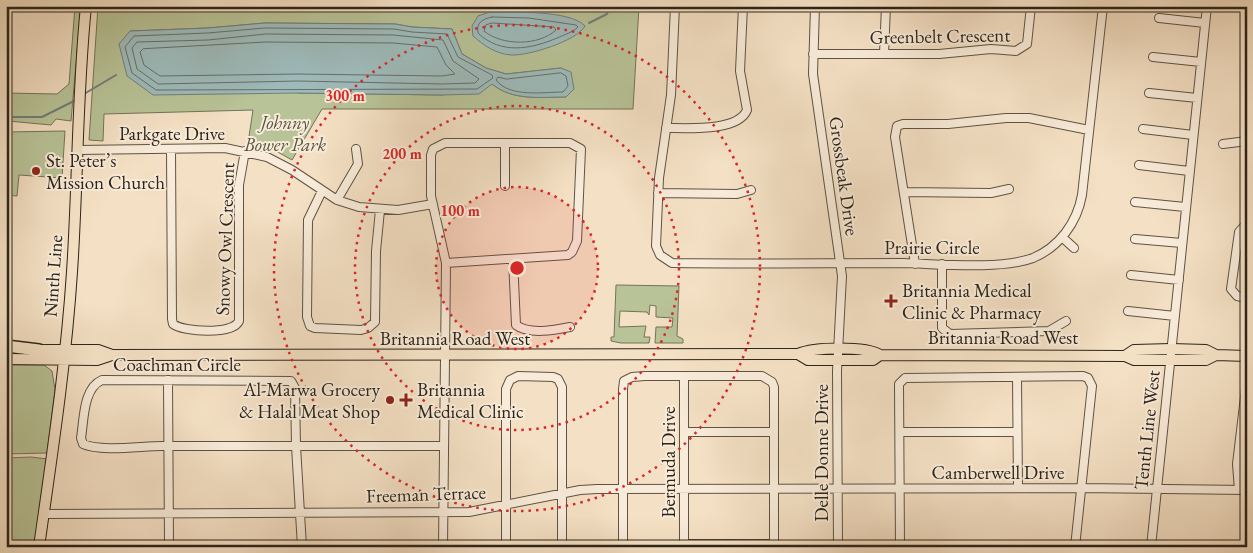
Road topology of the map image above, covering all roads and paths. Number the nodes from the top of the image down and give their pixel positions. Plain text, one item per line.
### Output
1 (86, 6) edge
2 (675, 6) edge
3 (743, 6) edge
4 (815, 6) edge
5 (886, 6) edge
6 (1031, 6) edge
7 (1103, 6) edge
8 (1207, 6) edge
9 (1159, 18) dead end
10 (1205, 23) junction
11 (812, 54) junction
12 (884, 54) junction
13 (1153, 56) dead end
14 (1201, 62) junction
15 (1149, 93) dead end
16 (1197, 98) junction
17 (666, 128) junction
18 (1143, 129) dead end
19 (1090, 130) junction
20 (1193, 135) junction
21 (1247, 140) edge
22 (505, 144) junction
23 (1223, 144) dead end
24 (171, 149) junction
25 (356, 149) dead end
26 (77, 150) junction
27 (245, 151) junction
28 (1138, 165) dead end
29 (1189, 171) junction
30 (505, 186) dead end
31 (1008, 189) dead end
32 (750, 190) dead end
33 (322, 191) junction
34 (904, 192) junction
35 (658, 193) junction
36 (337, 200) junction
37 (1135, 202) dead end
38 (433, 204) junction
39 (1185, 207) junction
40 (380, 210) junction
41 (1247, 222) edge
42 (1062, 237) junction
43 (1135, 238) dead end
44 (1182, 243) junction
45 (1074, 248) dead end
46 (513, 259) junction
47 (446, 263) junction
48 (840, 264) junction
49 (914, 264) junction
50 (942, 264) junction
51 (1131, 275) dead end
52 (1178, 280) junction
53 (1247, 298) edge
54 (1128, 311) dead end
55 (1175, 316) junction
56 (1066, 321) dead end
57 (570, 327) dead end
58 (6, 346) edge
59 (6, 350) edge
60 (39, 350) junction
61 (837, 355) junction
62 (1171, 355) junction
63 (64, 356) junction
64 (445, 356) junction
65 (1247, 356) edge
66 (6, 360) edge
67 (684, 376) junction
68 (1017, 376) junction
69 (168, 380) junction
70 (1247, 380) edge
71 (684, 432) junction
72 (774, 432) junction
73 (900, 432) junction
74 (1017, 432) junction
75 (168, 446) junction
76 (296, 446) junction
77 (443, 446) junction
78 (685, 488) junction
79 (838, 488) junction
80 (899, 488) junction
81 (1018, 488) junction
82 (1081, 488) junction
83 (623, 489) junction
84 (774, 489) junction
85 (1158, 489) junction
86 (1243, 490) edge
87 (562, 493) junction
88 (506, 506) junction
89 (168, 513) junction
90 (301, 513) junction
91 (443, 513) junction
92 (44, 514) junction
93 (684, 546) edge
94 (774, 546) edge
95 (39, 547) edge
96 (169, 547) edge
97 (302, 547) edge
98 (443, 547) edge
99 (506, 547) edge
100 (562, 547) edge
101 (623, 547) edge
102 (838, 547) edge
103 (900, 547) edge
104 (1075, 547) edge
105 (1152, 547) edge

1 - 26 main road, Ninth Line
2 - 17 street, Prairie Circle
3 - 17 street
4 - 11 street, Grossbeak Drive
5 - 12 street
6 - 12 street, Greenbelt Crescent
7 - 19 street, Prairie Circle
8 - 10 street, Tenth Line West
9 - 10 street
10 - 14 street, Tenth Line West
11 - 12 street, Greenbelt Crescent
11 - 48 street, Grossbeak Drive
13 - 14 street
14 - 16 street, Tenth Line West
15 - 16 street
16 - 20 street, Tenth Line West
17 - 35 street, Prairie Circle
18 - 20 street
19 - 34 street
19 - 42 street, Prairie Circle
20 - 29 street, Tenth Line West
21 - 23 street
22 - 30 street
22 - 38 street
22 - 46 street
24 - 26 street, Parkgate Drive
24 - 27 street, Parkgate Drive
24 - 27 street, Snowy Owl Crescent
25 - 36 street
26 - 63 main road, Ninth Line
27 - 33 street, Parkgate Drive
28 - 29 street
29 - 39 street, Tenth Line West
31 - 34 street
32 - 35 street
33 - 36 street, Parkgate Drive
33 - 40 street
34 - 49 street
35 - 48 street, Prairie Circle
36 - 40 street, Parkgate Drive
37 - 39 street
38 - 40 street, Parkgate Drive
38 - 47 street
39 - 44 street, Tenth Line West
41 - 53 street
42 - 45 street
42 - 50 street, Prairie Circle
43 - 44 street
44 - 52 street, Tenth Line West
46 - 47 street
46 - 57 street
47 - 64 street
48 - 49 street, Prairie Circle
48 - 61 street, Grossbeak Drive
49 - 50 street, Prairie Circle
50 - 56 street
51 - 52 street
52 - 55 street, Tenth Line West
54 - 55 street
55 - 62 street, Tenth Line West
58 - 60 highway
59 - 60 main road, Britannia Road West
60 - 63 main road, Britannia Road West
61 - 62 main road, Britannia Road West
61 - 64 main road, Britannia Road West
61 - 79 street, Delle Donne Drive
62 - 65 main road, Britannia Road West
62 - 85 street, Tenth Line West
63 - 64 main road, Britannia Road West
63 - 66 main road, Britannia Road West
63 - 92 main road, Ninth Line
64 - 77 street
67 - 71 street, Bermuda Drive
67 - 72 street
67 - 83 street
68 - 73 street
68 - 74 street
68 - 82 street
69 - 75 street
69 - 75 street, Coachman Circle
69 - 76 street, Coachman Circle
70 - 86 street
71 - 72 street
71 - 78 street, Bermuda Drive
72 - 84 street
73 - 74 street
73 - 80 street
74 - 81 street
75 - 76 street, Coachman Circle
75 - 89 street
76 - 77 street, Coachman Circle
76 - 90 street
77 - 91 street
78 - 83 street, Freeman Terrace
78 - 84 street, Freeman Terrace
78 - 93 street, Bermuda Drive
79 - 80 street, Camberwell Drive
79 - 84 street, Freeman Terrace
79 - 102 street, Delle Donne Drive
80 - 81 street, Camberwell Drive
80 - 103 street
81 - 82 street, Camberwell Drive
82 - 85 street, Camberwell Drive
82 - 104 street
83 - 87 street, Freeman Terrace
83 - 101 street
84 - 94 street
85 - 86 street, Camberwell Drive
85 - 105 street, Tenth Line West
87 - 88 street, Freeman Terrace
87 - 88 street
87 - 100 street
88 - 91 street, Freeman Terrace
88 - 99 street
89 - 90 street, Freeman Terrace
89 - 92 street, Freeman Terrace
89 - 96 street
90 - 91 street, Freeman Terrace
90 - 97 street
91 - 98 street
92 - 95 main road, Ninth Line
93 - 94 street

